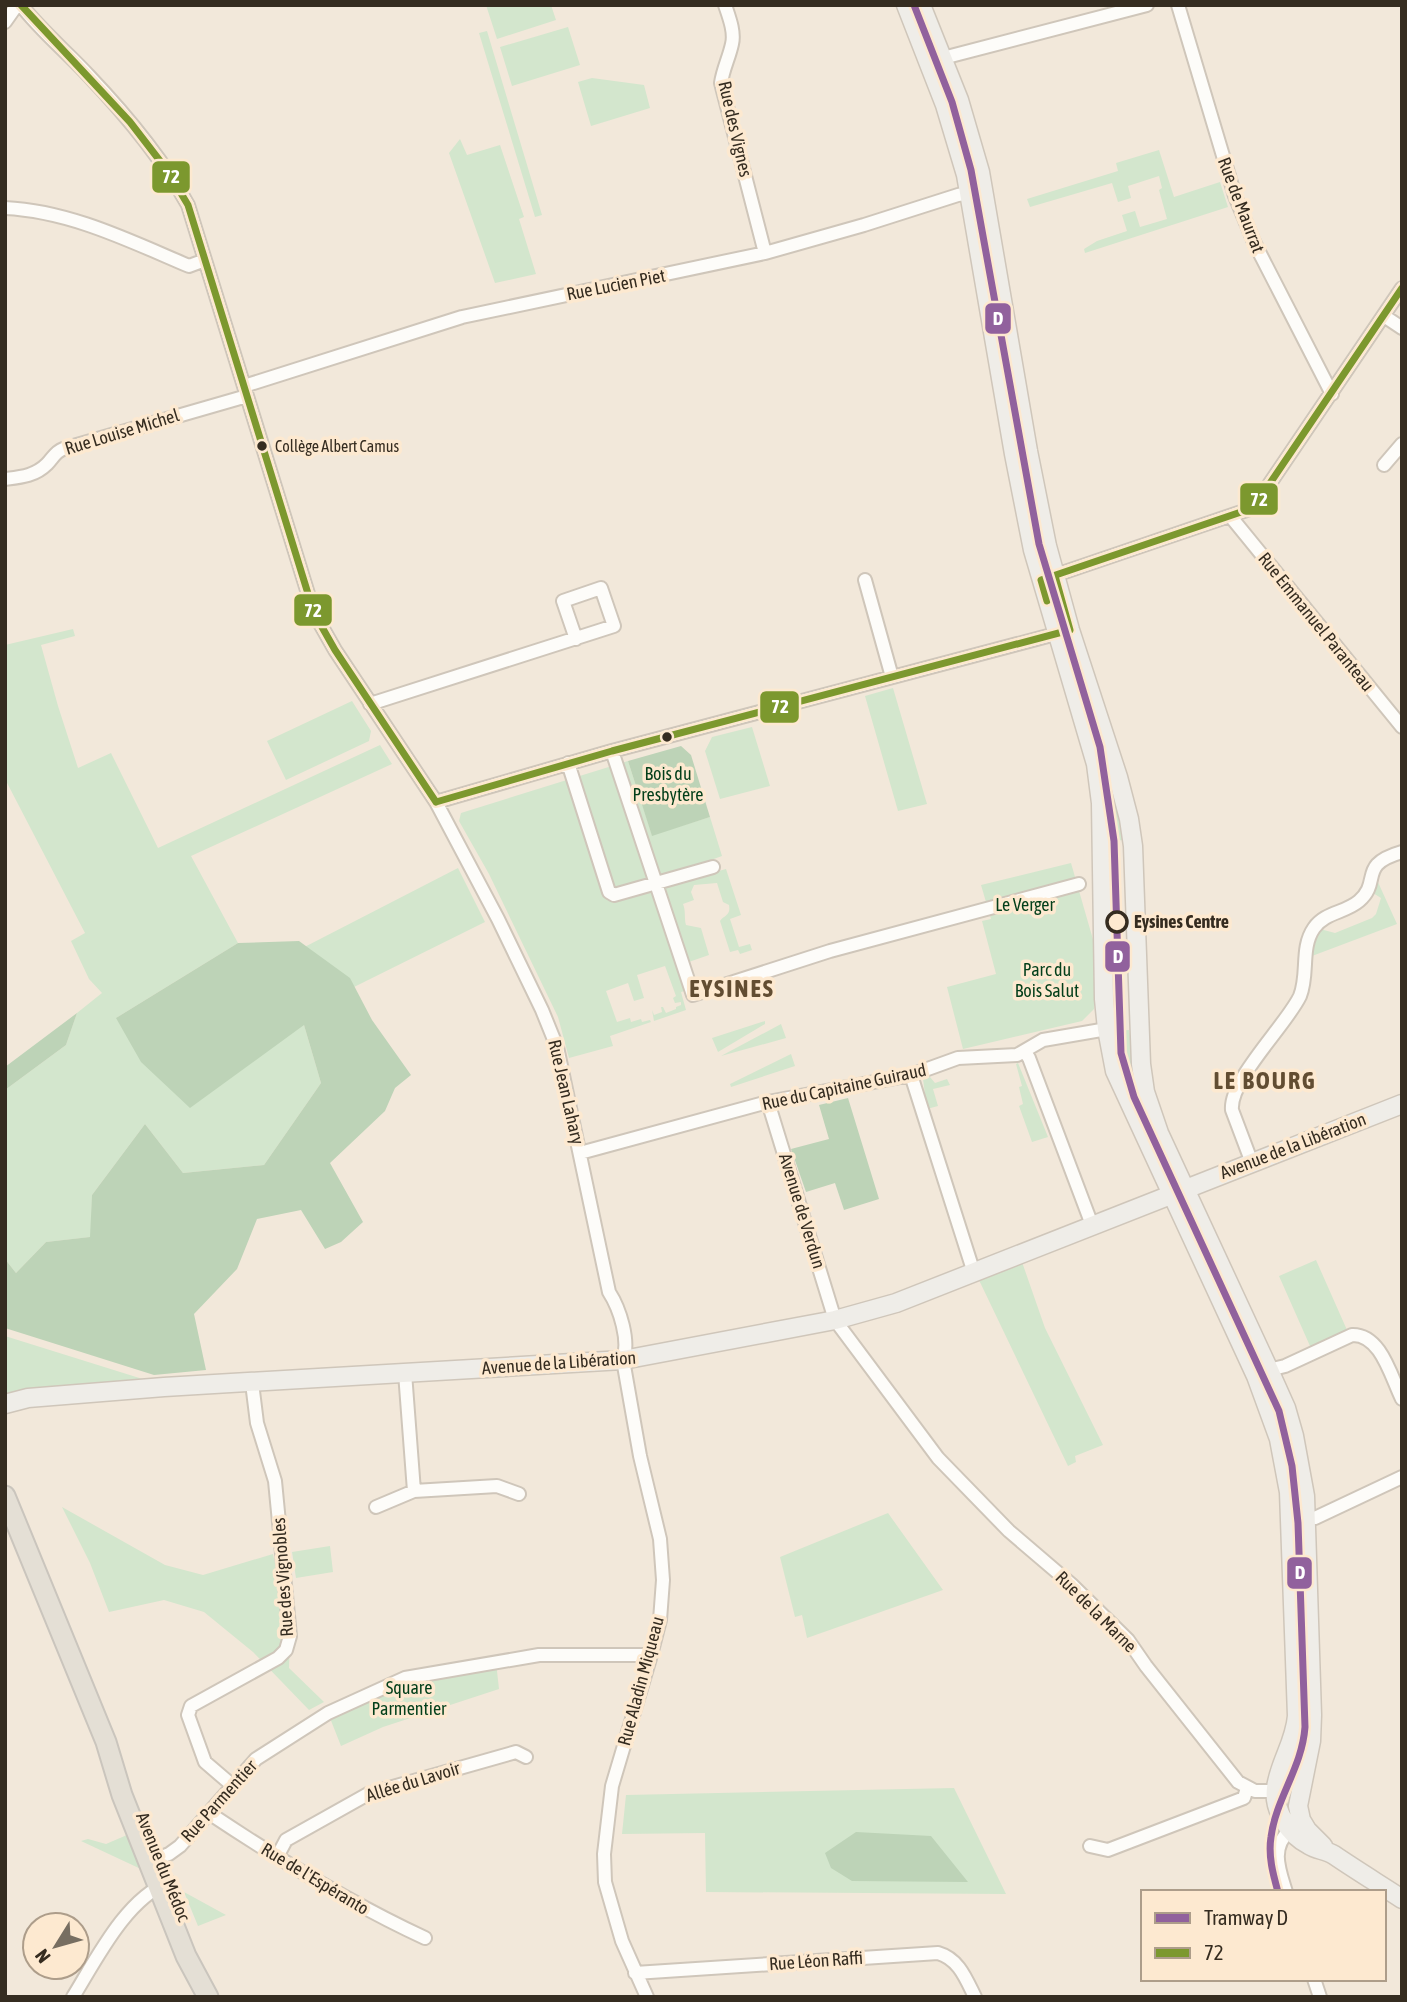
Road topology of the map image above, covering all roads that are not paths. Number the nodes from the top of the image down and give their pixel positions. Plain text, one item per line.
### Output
1 (19, 5) edge
2 (725, 5) edge
3 (906, 5) edge
4 (921, 5) edge
5 (1147, 5) edge
6 (1178, 5) edge
7 (5, 22) edge
8 (943, 58) junction
9 (969, 192) junction
10 (986, 204) junction
11 (5, 208) edge
12 (765, 253) junction
13 (205, 260) junction
14 (1402, 288) edge
15 (1384, 316) junction
16 (1402, 328) edge
17 (246, 391) junction
18 (1332, 394) junction
19 (1402, 444) edge
20 (1384, 465) dead end
21 (5, 479) edge
22 (1231, 517) junction
23 (1048, 578) junction
24 (865, 580) dead end
25 (1063, 632) junction
26 (576, 639) junction
27 (892, 677) junction
28 (370, 704) junction
29 (1402, 727) edge
30 (612, 751) junction
31 (568, 763) junction
32 (436, 802) junction
33 (1402, 852) edge
34 (713, 867) dead end
35 (656, 883) junction
36 (1079, 884) dead end
37 (1107, 1029) junction
38 (1024, 1051) junction
39 (911, 1075) junction
40 (768, 1102) junction
41 (1402, 1104) edge
42 (580, 1153) junction
43 (1252, 1163) junction
44 (1178, 1191) junction
45 (1092, 1225) junction
46 (974, 1273) junction
47 (835, 1320) junction
48 (623, 1360) junction
49 (1269, 1370) junction
50 (405, 1373) junction
51 (252, 1383) junction
52 (1402, 1399) edge
53 (5, 1404) edge
54 (1402, 1477) edge
55 (414, 1491) junction
56 (519, 1494) dead end
57 (8, 1507) edge
58 (376, 1507) dead end
59 (1298, 1515) junction
60 (651, 1655) junction
61 (527, 1757) dead end
62 (233, 1786) junction
63 (1247, 1788) junction
64 (1276, 1791) junction
65 (209, 1813) junction
66 (1290, 1830) junction
67 (1090, 1846) dead end
68 (1328, 1851) junction
69 (277, 1857) junction
70 (154, 1860) junction
71 (163, 1884) junction
72 (1286, 1890) edge
73 (1402, 1899) edge
74 (425, 1938) dead end
75 (635, 1973) junction
76 (208, 1996) edge
77 (73, 1997) edge
78 (647, 1997) edge
79 (975, 1997) edge

1 - 7 street
1 - 13 street, Rue Jean Lahary
2 - 12 street, Rue des Vignes
3 - 9 street
4 - 8 street
5 - 8 street
6 - 18 street, Rue de Maurrat
8 - 10 street
9 - 10 street
9 - 12 street, Rue Lucien Piet
9 - 23 street
10 - 23 street
11 - 13 street
12 - 17 street, Rue Lucien Piet
13 - 17 street, Rue Jean Lahary
14 - 15 street
15 - 16 street
15 - 18 street
17 - 21 street, Rue Louise Michel
17 - 28 street, Rue Jean Lahary
18 - 22 street
19 - 20 street
22 - 23 street
22 - 29 street, Rue Emmanuel Paranteau
23 - 25 street
24 - 27 street
25 - 27 street
25 - 37 street
25 - 44 street
26 - 26 street
26 - 28 street
27 - 30 street
28 - 32 street, Rue Jean Lahary
30 - 31 street
30 - 35 street
31 - 32 street
31 - 35 street
32 - 42 street, Rue Jean Lahary
33 - 43 street
34 - 35 street
35 - 36 street
37 - 38 street, Rue du Capitaine Guiraud
37 - 44 street
38 - 39 street, Rue du Capitaine Guiraud
38 - 45 street
39 - 40 street, Rue du Capitaine Guiraud
39 - 46 street
40 - 42 street, Rue du Capitaine Guiraud
40 - 47 street, Avenue de Verdun
41 - 43 street, Avenue de la Libération
42 - 48 street, Rue Jean Lahary
43 - 44 street, Avenue de la Libération
44 - 45 street, Avenue de la Libération
44 - 49 street
44 - 59 street
45 - 46 street, Avenue de la Libération
46 - 47 street, Avenue de la Libération
47 - 48 street, Avenue de la Libération
47 - 63 street, Rue de la Marne
48 - 50 street, Avenue de la Libération
48 - 60 street, Rue Aladin Miqueau
49 - 52 street
49 - 59 street
50 - 51 street, Avenue de la Libération
50 - 55 street
51 - 53 street, Avenue de la Libération
51 - 62 street, Rue des Vignobles
54 - 59 street
55 - 56 street
55 - 58 street
57 - 70 main road, Avenue du Médoc
59 - 64 street
59 - 68 street
60 - 62 street, Rue Parmentier
60 - 75 street, Rue Aladin Miqueau
61 - 69 street, Allée du Lavoir
62 - 65 street, Rue Parmentier
63 - 64 street
63 - 67 street
64 - 66 street
65 - 69 street, Rue de l'Espéranto
65 - 70 street, Rue Parmentier
66 - 68 street
66 - 72 street
68 - 73 street
69 - 74 street, Rue de l'Espéranto
70 - 71 main road, Avenue du Médoc
71 - 76 main road, Avenue du Médoc
71 - 77 street
75 - 78 street, Rue Aladin Miqueau
75 - 79 street, Rue Léon Raffi

